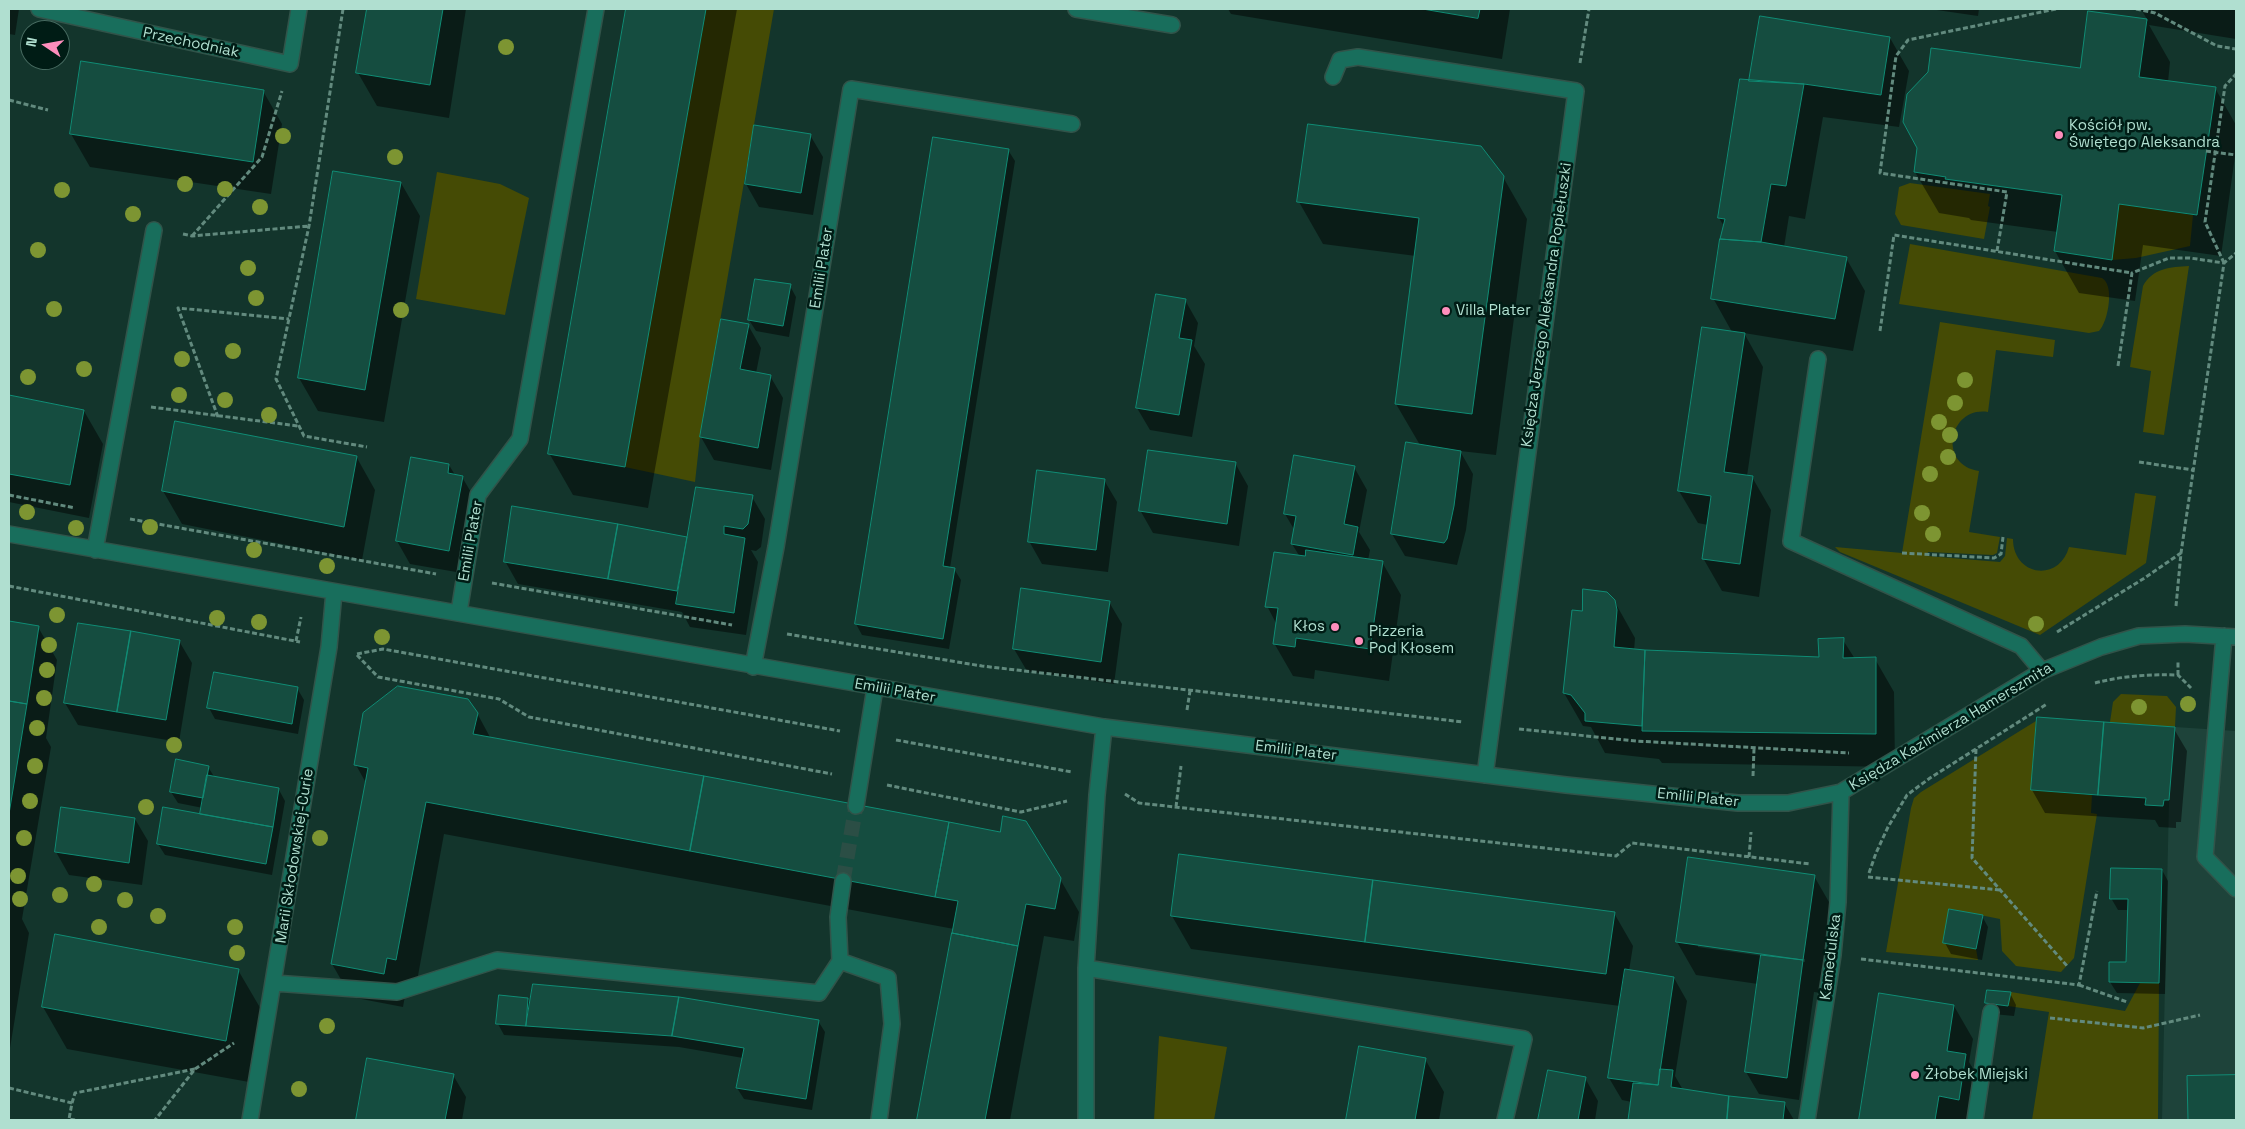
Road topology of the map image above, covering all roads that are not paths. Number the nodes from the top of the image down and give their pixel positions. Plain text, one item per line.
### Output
1 (39, 9) edge
2 (299, 9) edge
3 (596, 9) edge
4 (1076, 9) edge
5 (1172, 25) dead end
6 (1333, 77) dead end
7 (1072, 124) dead end
8 (154, 230) dead end
9 (1818, 359) dead end
10 (9, 534) edge
11 (95, 550) junction
12 (334, 592) junction
13 (459, 612) junction
14 (2230, 637) edge
15 (753, 666) junction
16 (2042, 670) junction
17 (875, 688) junction
18 (1104, 727) junction
19 (1485, 775) junction
20 (1841, 792) junction
21 (856, 806) tunnel mouth
22 (843, 881) tunnel mouth
23 (2236, 889) edge
24 (840, 961) junction
25 (1086, 968) junction
26 (274, 984) junction
27 (1991, 1012) dead end
28 (250, 1120) edge
29 (878, 1120) edge
30 (1086, 1120) edge
31 (1504, 1120) edge
32 (1807, 1120) edge
33 (1975, 1120) edge

1 - 2 street, Przechodniak
3 - 13 street, Emilii Plater
4 - 5 street
6 - 19 street, Księdza Jerzego Aleksandra Popiełuszki
7 - 15 street, Emilii Plater
8 - 11 street
9 - 16 street
10 - 11 street, Emilii Plater
11 - 12 street, Emilii Plater
12 - 13 street, Emilii Plater
12 - 26 street, Marii Skłodowskiej-Curie
13 - 15 street, Emilii Plater
14 - 16 street, Księdza Kazimierza Hamerszmita
14 - 23 street
15 - 17 street, Emilii Plater
16 - 20 street, Księdza Kazimierza Hamerszmita
17 - 18 street, Emilii Plater
17 - 21 street
18 - 19 street, Emilii Plater
18 - 25 street
19 - 20 street, Emilii Plater
20 - 32 street, Kamedulska
22 - 24 street
24 - 26 street
24 - 29 street
25 - 30 street
25 - 31 street
26 - 28 street, Marii Skłodowskiej-Curie
27 - 33 street

